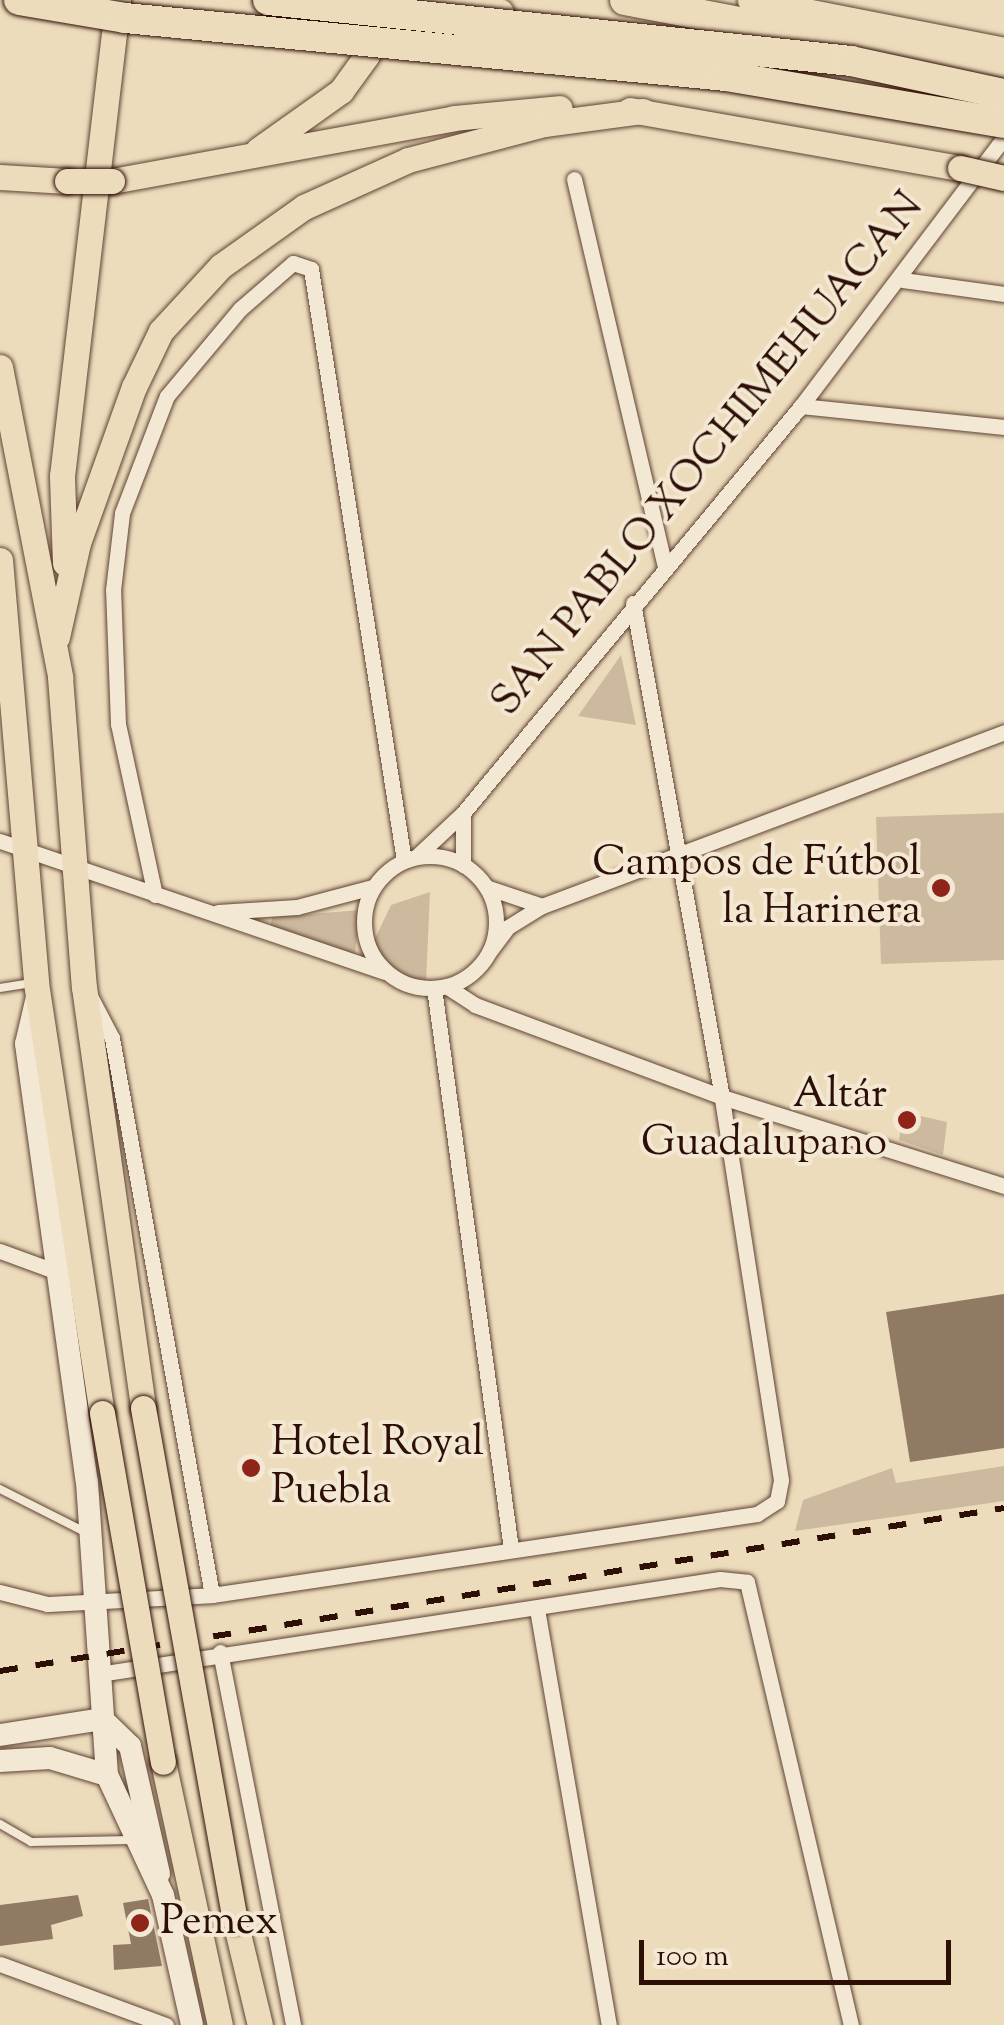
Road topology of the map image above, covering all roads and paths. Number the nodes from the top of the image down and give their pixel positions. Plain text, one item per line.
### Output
1 (20, 0) edge
2 (118, 0) edge
3 (268, 0) edge
4 (384, 0) edge
5 (439, 0) edge
6 (625, 0) edge
7 (750, 0) edge
8 (1004, 50) edge
9 (1004, 73) edge
10 (1004, 94) edge
11 (643, 111) junction
12 (1001, 131) edge
13 (222, 166) junction
14 (0, 177) edge
15 (1004, 178) edge
16 (574, 179) dead end
17 (903, 280) junction
18 (1004, 294) edge
19 (0, 368) edge
20 (801, 406) junction
21 (1004, 427) edge
22 (0, 560) edge
23 (665, 568) junction
24 (67, 582) junction
25 (2, 591) edge
26 (634, 603) junction
27 (3, 640) edge
28 (54, 652) junction
29 (1004, 732) edge
30 (464, 813) junction
31 (10, 844) edge
32 (676, 856) junction
33 (410, 859) junction
34 (74, 864) junction
35 (464, 865) junction
36 (486, 887) junction
37 (372, 888) junction
38 (155, 895) junction
39 (542, 906) junction
40 (204, 912) junction
41 (489, 952) junction
42 (386, 972) junction
43 (84, 987) junction
44 (440, 987) junction
45 (0, 988) edge
46 (37, 988) junction
47 (722, 1098) junction
48 (1004, 1186) edge
49 (0, 1251) edge
50 (57, 1272) junction
51 (0, 1489) edge
52 (90, 1533) junction
53 (511, 1549) junction
54 (0, 1592) edge
55 (212, 1594) junction
56 (95, 1603) junction
57 (537, 1609) junction
58 (220, 1652) junction
59 (100, 1674) junction
60 (102, 1719) junction
61 (0, 1735) edge
62 (0, 1761) edge
63 (107, 1775) junction
64 (0, 1824) edge
65 (133, 1840) junction
66 (163, 1895) junction
67 (0, 1964) edge
68 (166, 2025) edge
69 (192, 2025) edge
70 (220, 2025) edge
71 (260, 2025) edge
72 (293, 2025) edge
73 (610, 2025) edge
74 (852, 2025) edge

1 - 12 highway, bridge
2 - 24 main road
3 - 10 highway, bridge
4 - 13 main road
5 - 12 highway
6 - 9 highway
7 - 8 main road
11 - 13 main road
11 - 15 main road, bridge
11 - 24 main road
12 - 17 street, SAN PABLO XOCHIMEHUACAN
13 - 14 main road, bridge
16 - 23 street
17 - 18 street
17 - 20 street, SAN PABLO XOCHIMEHUACAN
19 - 28 main road
20 - 21 street
20 - 23 street, SAN PABLO XOCHIMEHUACAN
22 - 25 main road
23 - 26 street, SAN PABLO XOCHIMEHUACAN
24 - 28 main road
25 - 27 main road
26 - 30 street, SAN PABLO XOCHIMEHUACAN
26 - 32 street
27 - 31 main road
28 - 34 main road
29 - 32 street
30 - 33 street, SAN PABLO XOCHIMEHUACAN
30 - 35 street
31 - 34 street
31 - 46 main road
32 - 39 street
32 - 47 street
33 - 35 street
33 - 37 street
33 - 38 street
34 - 38 street
34 - 43 main road
35 - 36 street
36 - 39 street
36 - 41 street
37 - 40 street
37 - 42 street
38 - 40 street
39 - 41 street
40 - 42 street
41 - 44 street
42 - 44 street
43 - 55 street
43 - 71 main road, bridge
44 - 47 street
44 - 53 street
45 - 46 lane
46 - 50 main road
46 - 70 main road, bridge
47 - 48 street
47 - 53 street
49 - 50 street
50 - 52 main road
51 - 52 lane
52 - 56 main road
53 - 55 street
54 - 56 street
55 - 56 street
56 - 59 main road
57 - 58 street
57 - 73 street
57 - 74 street
58 - 59 street
58 - 72 street
59 - 60 main road
60 - 61 main road
60 - 63 main road
60 - 66 main road
62 - 63 main road
63 - 65 main road
64 - 65 lane
65 - 66 main road
66 - 69 main road
67 - 68 street

